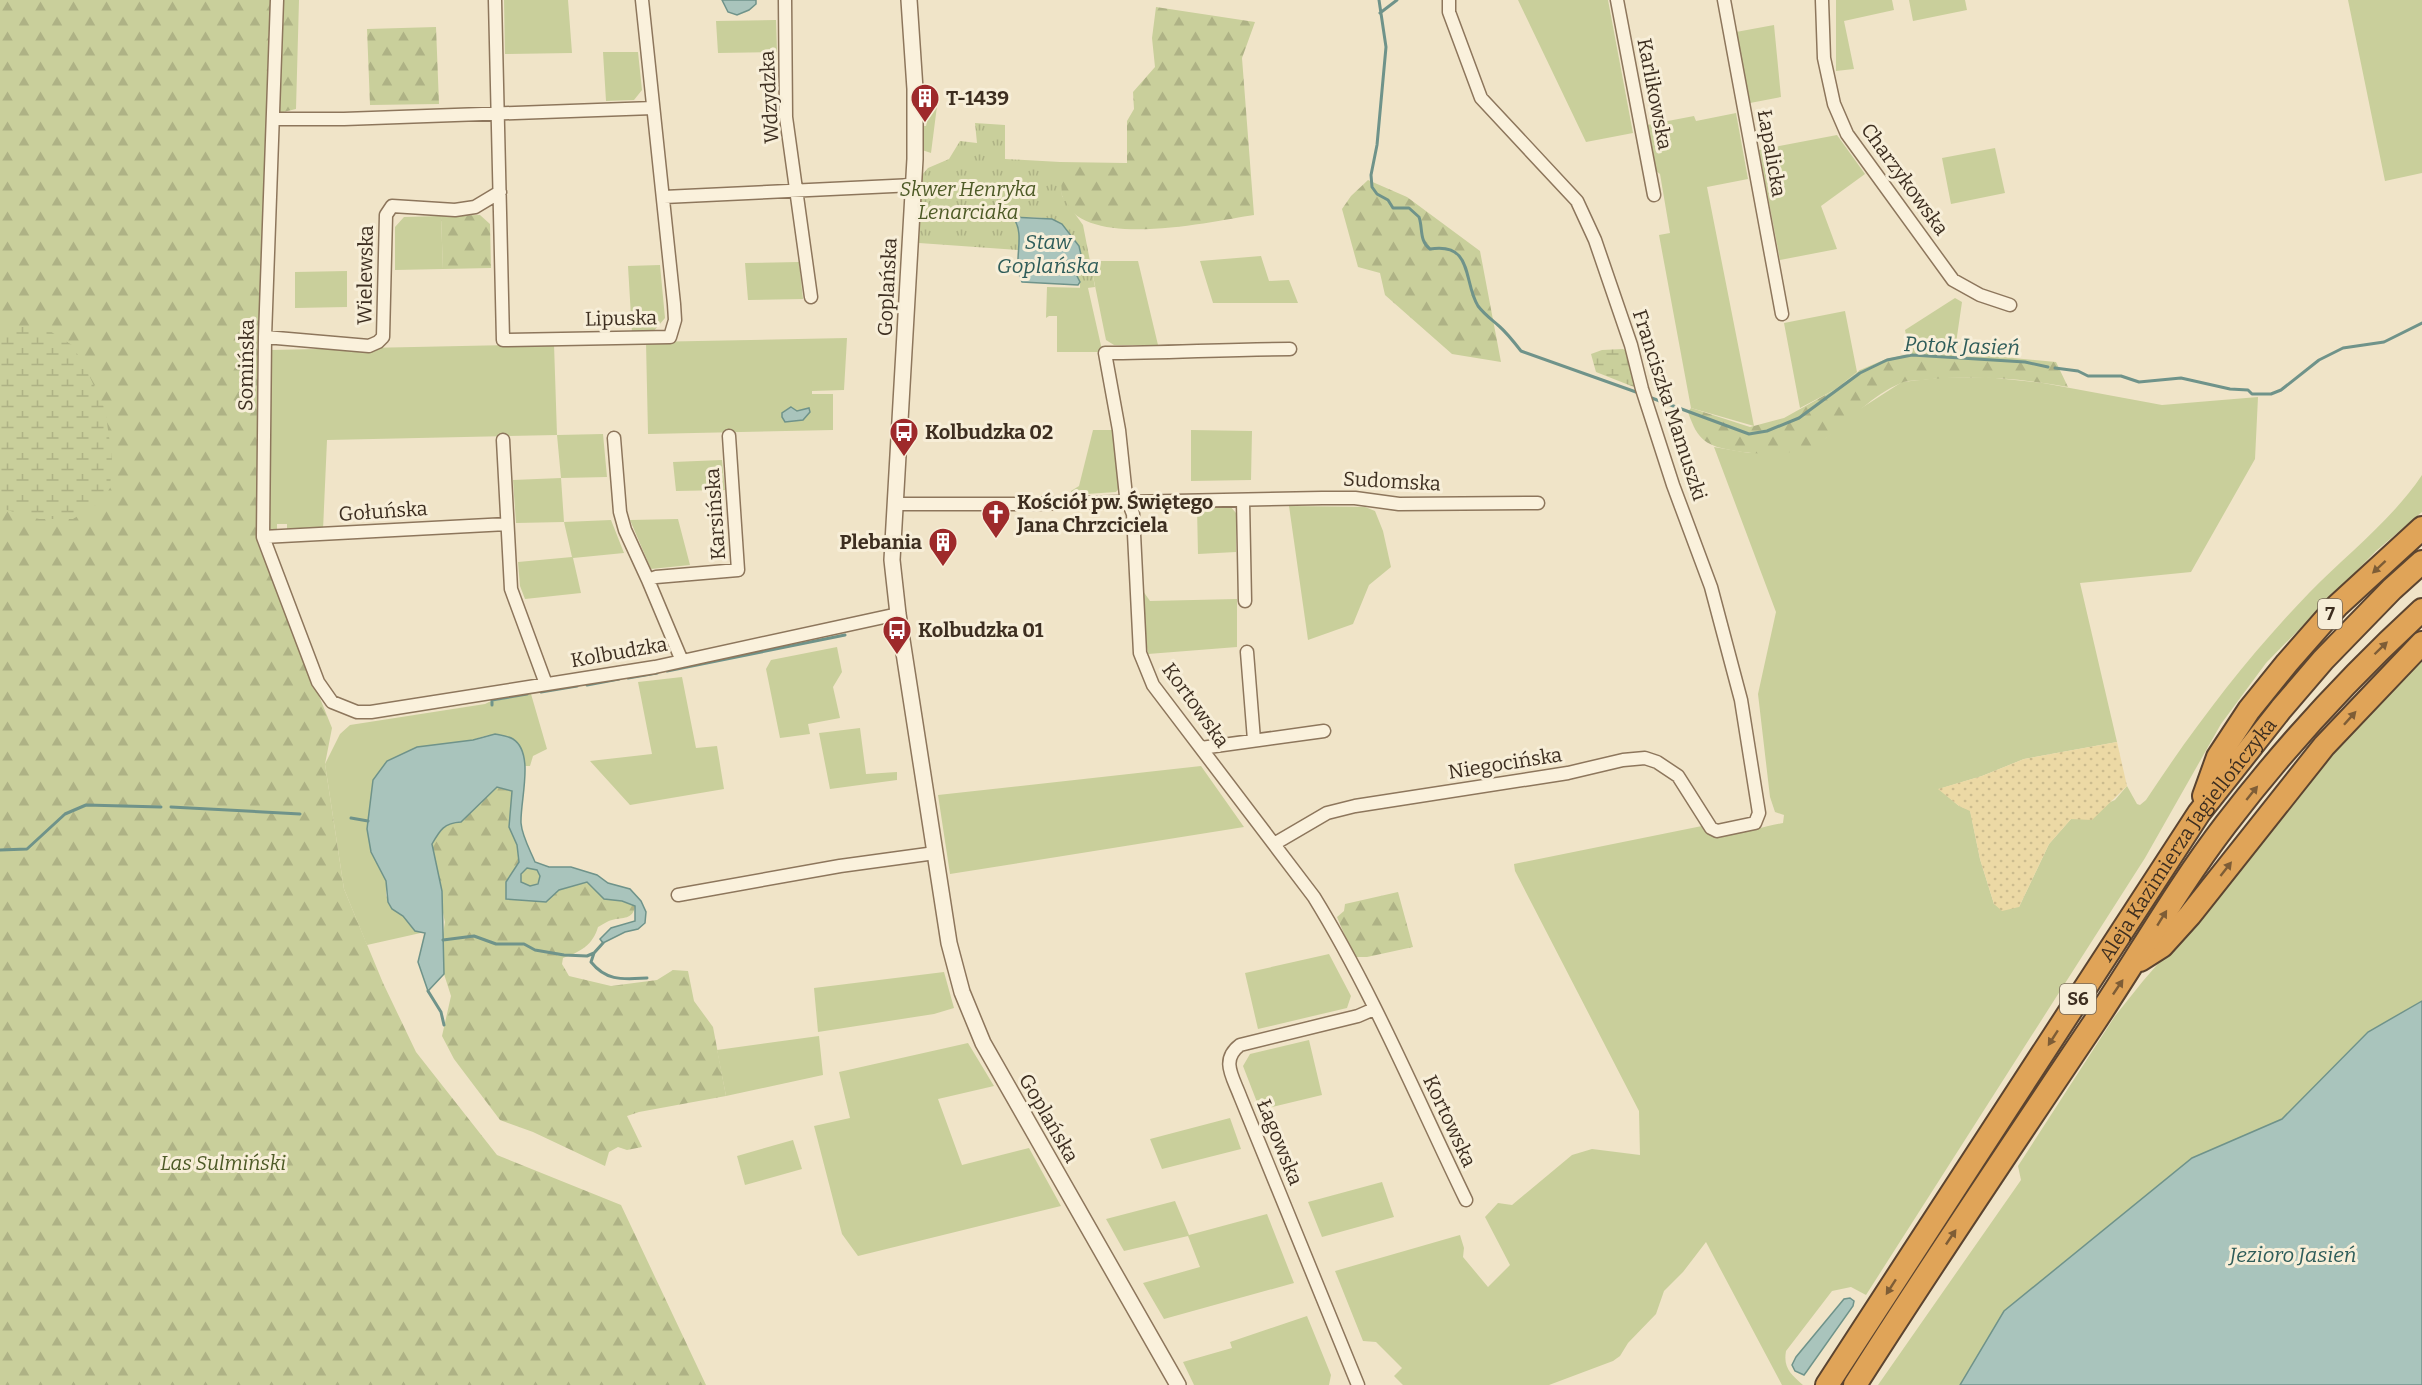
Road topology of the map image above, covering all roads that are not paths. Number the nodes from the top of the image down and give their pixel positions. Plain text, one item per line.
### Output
1 (277, 0) edge
2 (495, 0) edge
3 (642, 0) edge
4 (785, 0) edge
5 (909, 0) edge
6 (1449, 0) edge
7 (1617, 0) edge
8 (1724, 0) edge
9 (1822, 0) edge
10 (653, 108) junction
11 (498, 112) junction
12 (274, 119) junction
13 (914, 185) junction
14 (500, 192) junction
15 (798, 192) junction
16 (1654, 195) dead end
17 (664, 197) junction
18 (811, 297) dead end
19 (2010, 305) dead end
20 (1782, 314) dead end
21 (265, 338) junction
22 (1290, 350) dead end
23 (729, 436) dead end
24 (614, 438) dead end
25 (503, 440) dead end
26 (1243, 501) junction
27 (1128, 502) junction
28 (1538, 503) dead end
29 (895, 504) junction
30 (507, 524) junction
31 (2422, 528) edge
32 (262, 537) junction
33 (2422, 562) edge
34 (648, 580) junction
35 (1245, 601) dead end
36 (2422, 610) edge
37 (898, 614) junction
38 (2422, 643) edge
39 (1246, 652) dead end
40 (682, 661) junction
41 (546, 684) junction
42 (344, 708) joint
43 (1324, 731) dead end
44 (1254, 740) junction
45 (1201, 748) junction
46 (2199, 813) junction
47 (1717, 831) joint
48 (1274, 844) junction
49 (935, 853) junction
50 (678, 895) dead end
51 (2133, 964) junction
52 (1374, 1009) junction
53 (1466, 1200) dead end
54 (1178, 1385) edge
55 (1358, 1385) edge
56 (1827, 1385) edge
57 (1855, 1385) edge

1 - 12 street, Somińska
2 - 11 street
3 - 10 street, Lipuska
4 - 15 street, Wdzydzka
5 - 13 street, Goplańska
6 - 47 street, Franciszka Mamuszki
7 - 16 street, Karlikowska
8 - 20 street, Łapalicka
9 - 19 street, Charzykowska
10 - 11 street
10 - 17 street, Lipuska
11 - 12 street
11 - 14 street
12 - 21 street, Somińska
13 - 15 street
13 - 29 street, Goplańska
14 - 17 street, Lipuska
14 - 21 street, Wielewska
15 - 17 street
15 - 18 street, Wdzydzka
21 - 32 street, Somińska
22 - 27 street, Kortowska
23 - 34 street, Karsińska
24 - 34 street
25 - 30 street
26 - 27 street, Sudomska
26 - 28 street, Sudomska
26 - 35 street
27 - 29 street, Sudomska
27 - 45 street, Kortowska
29 - 37 street, Goplańska
30 - 32 street, Gołuńska
30 - 41 street
31 -> 46 highway, 7
32 - 42 street, Somińska
33 - 46 highway, Aleja Kazimierza Jagiellończyka / S6
34 - 40 street
51 -> 36 highway, Aleja Kazimierza Jagiellończyka / S6
37 - 40 street, Kolbudzka
37 - 49 street, Goplańska
51 -> 38 highway
39 - 44 street
40 - 41 street, Kolbudzka
41 - 42 street, Kolbudzka
43 - 44 street
44 - 45 street
45 - 48 street, Kortowska
46 -> 56 highway, Aleja Kazimierza Jagiellończyka / S6
47 - 48 street, Niegocińska
48 - 52 street, Kortowska
49 - 50 street
49 - 54 street, Goplańska
57 -> 51 highway, Aleja Kazimierza Jagiellończyka / S6
52 - 53 street, Kortowska
52 - 55 street, Łagowska

